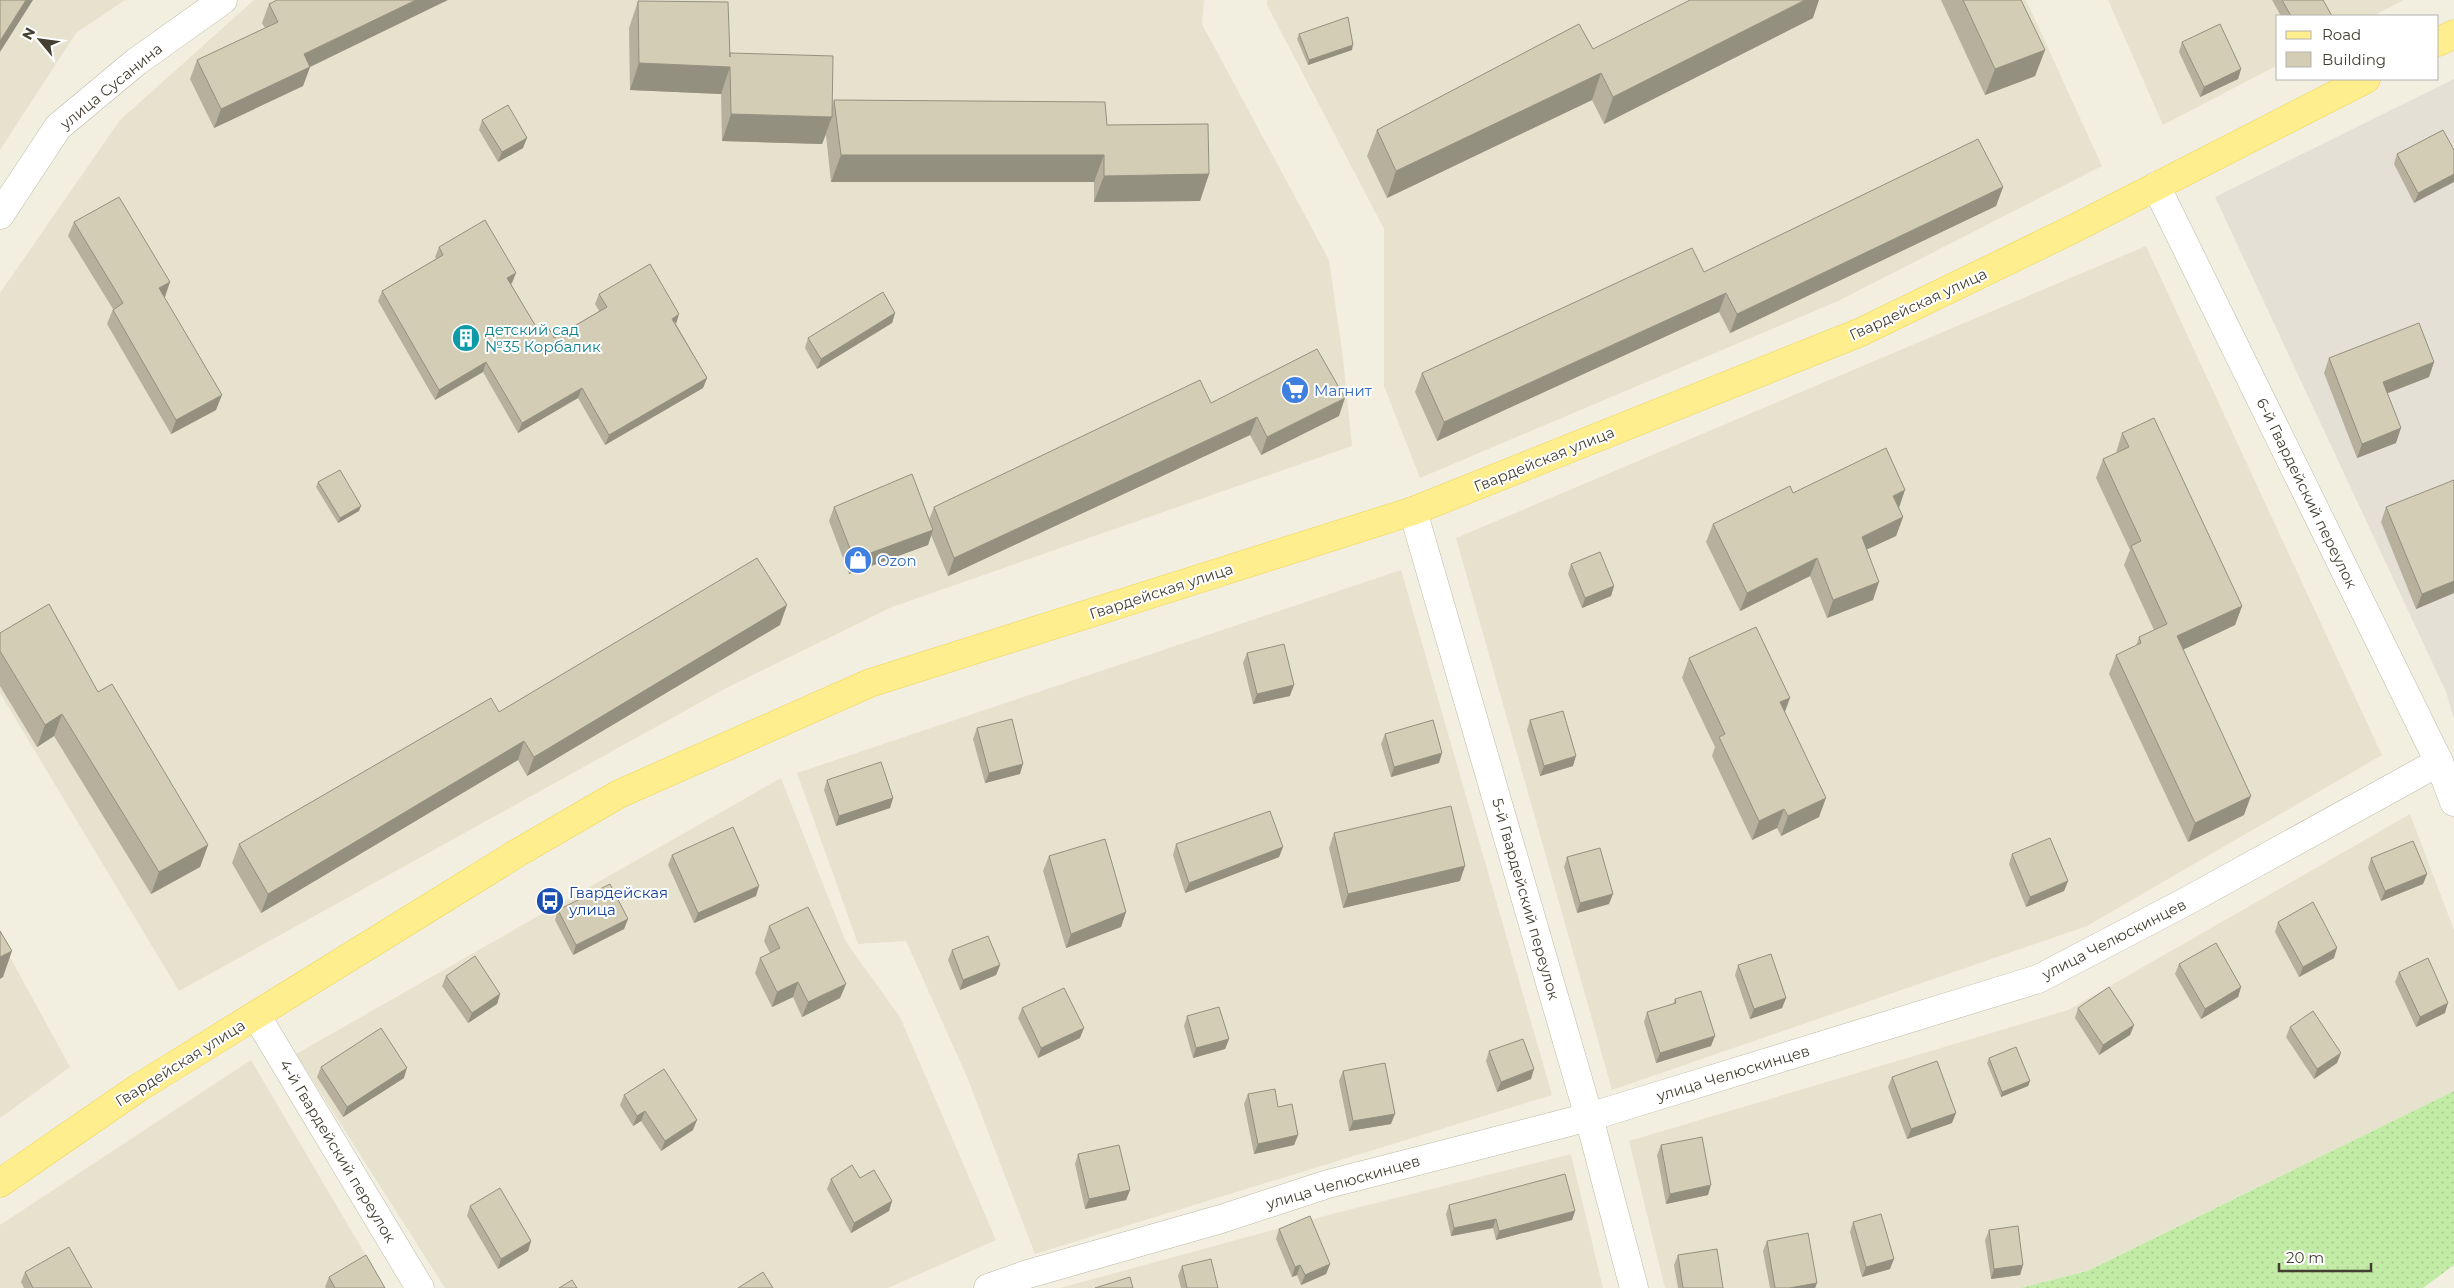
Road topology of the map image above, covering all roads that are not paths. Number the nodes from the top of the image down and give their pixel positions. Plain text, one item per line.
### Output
1 (223, 0) edge
2 (2454, 34) edge
3 (2439, 42) edge
4 (2364, 80) edge
5 (2156, 186) junction
6 (0, 215) edge
7 (1413, 511) junction
8 (2439, 762) junction
9 (2454, 802) edge
10 (256, 1015) junction
11 (1589, 1117) junction
12 (0, 1183) edge
13 (420, 1288) edge
14 (988, 1288) edge
15 (1634, 1288) edge

1 - 6 street, улица Сусанина
2 - 3 main road
4 - 5 main road, Гвардейская улица
5 - 7 main road, Гвардейская улица
5 - 8 street, 6-й Гвардейский переулок
7 - 10 main road, Гвардейская улица
7 - 11 street, 5-й Гвардейский переулок
8 - 9 street, 6-й Гвардейский переулок
8 - 11 street, улица Челюскинцев
10 - 12 main road, Гвардейская улица
10 - 13 street, 4-й Гвардейский переулок
11 - 14 street, улица Челюскинцев
11 - 15 street, 5-й Гвардейский переулок

